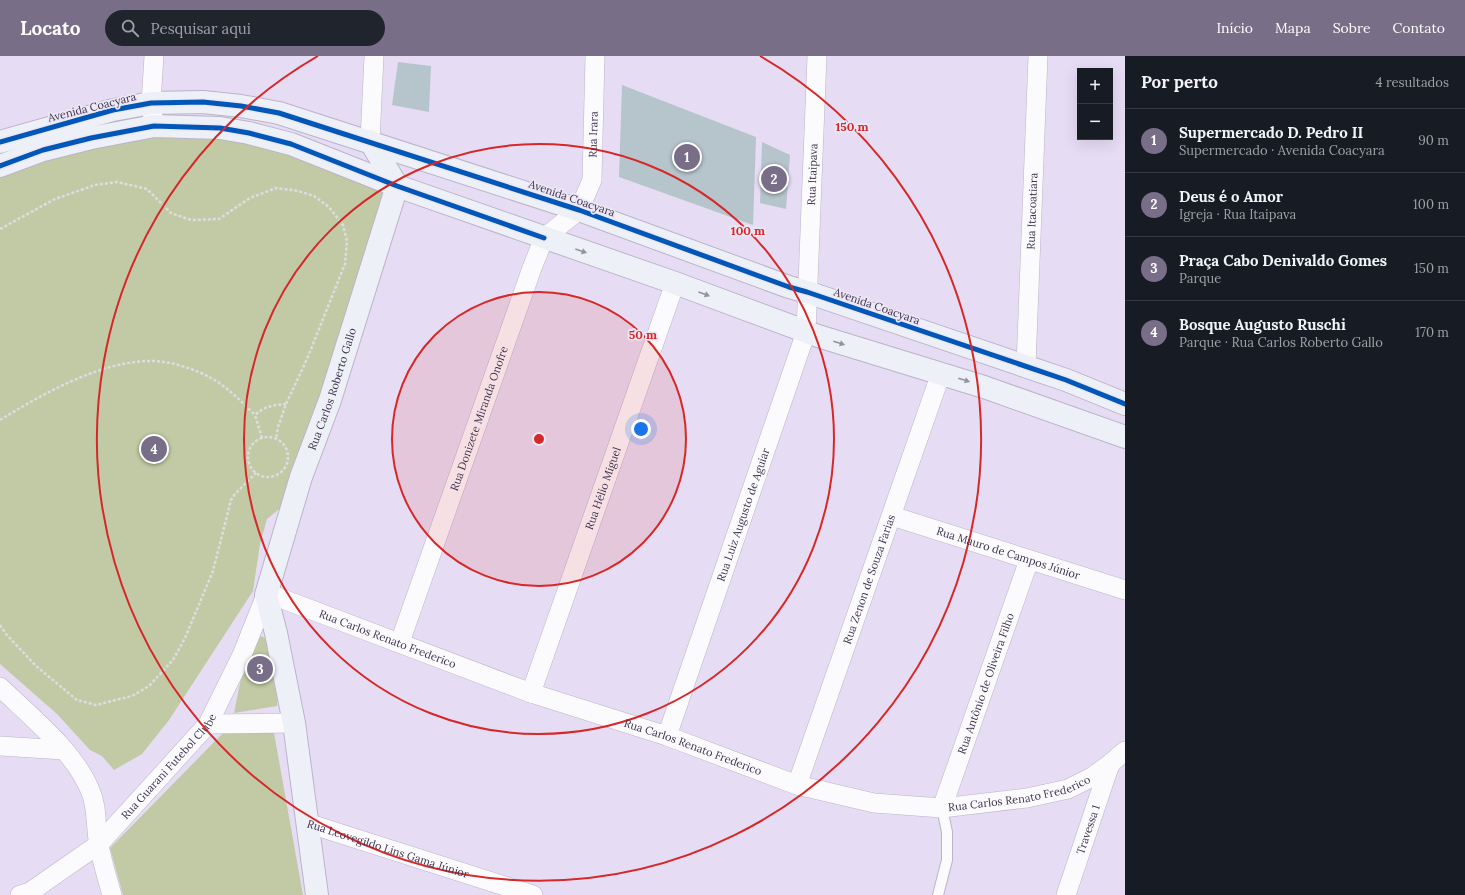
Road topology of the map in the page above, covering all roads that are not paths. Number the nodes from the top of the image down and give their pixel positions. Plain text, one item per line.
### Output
1 (154, 56) edge
2 (374, 56) edge
3 (595, 56) edge
4 (817, 56) edge
5 (1038, 56) edge
6 (151, 103) junction
7 (154, 126) junction
8 (370, 141) junction
9 (0, 142) edge
10 (0, 166) edge
11 (397, 186) junction
12 (579, 210) junction
13 (544, 238) junction
14 (675, 283) junction
15 (807, 292) junction
16 (806, 332) junction
17 (1026, 366) junction
18 (941, 373) junction
19 (1125, 404) edge
20 (1125, 437) edge
21 (892, 516) junction
22 (1029, 560) junction
23 (1125, 590) edge
24 (266, 594) junction
25 (400, 642) junction
26 (0, 687) edge
27 (531, 692) junction
28 (294, 723) junction
29 (208, 724) junction
30 (668, 736) junction
31 (0, 746) edge
32 (64, 750) junction
33 (1125, 751) edge
34 (1110, 764) junction
35 (797, 785) junction
36 (942, 808) junction
37 (307, 823) junction
38 (98, 844) junction
39 (20, 895) edge
40 (112, 895) edge
41 (317, 895) edge
42 (533, 895) edge
43 (938, 895) edge
44 (1066, 895) edge

1 - 6 street
2 - 8 street
3 - 12 street, Rua Irara
4 - 15 street, Rua Itaipava
5 - 17 street, Rua Itacoatiara
6 - 7 street
6 - 8 street, Avenida Coacyara
6 - 9 street, Avenida Coacyara
7 - 10 street
7 - 11 street
8 - 11 street
8 - 12 street, Avenida Coacyara
11 - 13 street
11 - 24 street, Rua Carlos Roberto Gallo
12 - 13 street, Rua Donizete Miranda Onofre
12 - 15 street, Avenida Coacyara
13 -> 14 street
13 - 25 street, Rua Donizete Miranda Onofre
14 -> 16 street
14 - 27 street, Rua Hélio Miguel
15 - 16 street, Rua Luiz Augusto de Aguiar
15 - 17 street, Avenida Coacyara
16 -> 18 street
16 - 30 street, Rua Luiz Augusto de Aguiar
17 - 19 street, Avenida Coacyara
18 -> 20 street
18 - 21 street, Rua Zenon de Souza Farias
21 - 22 street, Rua Mauro de Campos Júnior
21 - 35 street, Rua Zenon de Souza Farias
22 - 23 street, Rua Mauro de Campos Júnior
22 - 36 street, Rua Antônio de Oliveira Filho
24 - 25 street, Rua Carlos Renato Frederico
24 - 28 street, Rua Leovegildo Lins Gama Júnior
24 - 29 street, Rua Guarani Futebol Clube
25 - 27 street, Rua Carlos Renato Frederico
26 - 32 street
27 - 30 street, Rua Carlos Renato Frederico
28 - 29 street
28 - 37 street, Rua Leovegildo Lins Gama Júnior
29 - 38 street, Rua Guarani Futebol Clube
30 - 35 street, Rua Carlos Renato Frederico
31 - 32 street
32 - 38 street
33 - 34 street, Rua Carlos Renato Frederico
34 - 36 street, Rua Carlos Renato Frederico
34 - 44 street, Travessa 1
35 - 36 street, Rua Carlos Renato Frederico
36 - 43 lane
37 - 41 street
37 - 42 street, Rua Leovegildo Lins Gama Júnior
38 - 39 street, Rua Guarani Futebol Clube
38 - 40 street

